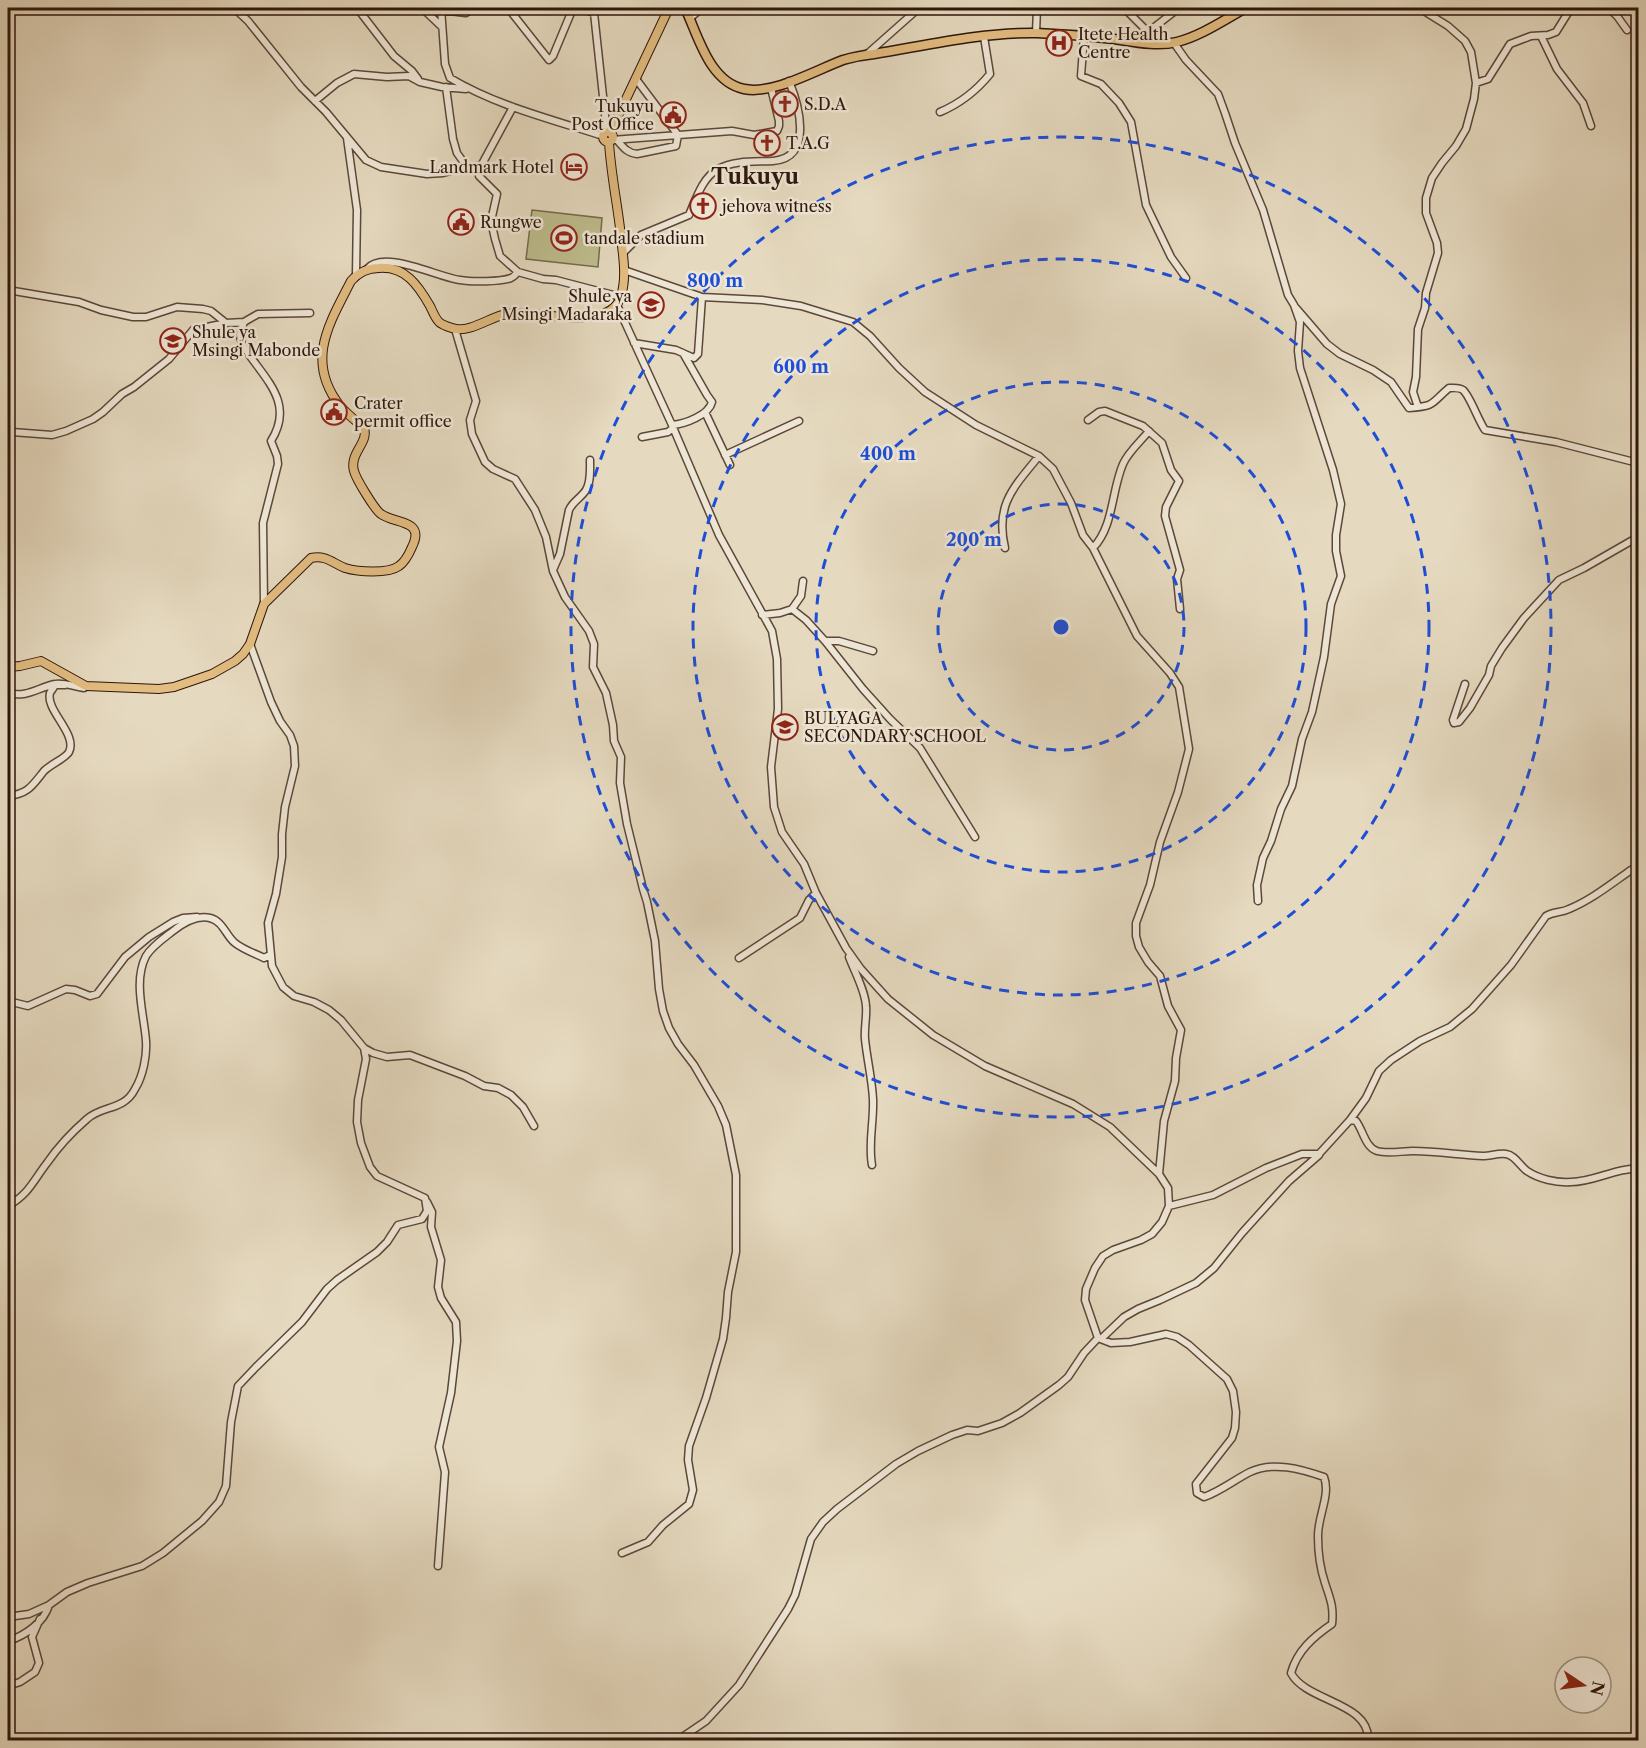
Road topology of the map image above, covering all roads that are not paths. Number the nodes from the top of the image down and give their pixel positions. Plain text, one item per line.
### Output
1 (234, 8) edge
2 (357, 8) edge
3 (388, 8) edge
4 (396, 8) edge
5 (422, 8) edge
6 (472, 8) edge
7 (508, 8) edge
8 (573, 8) edge
9 (580, 8) edge
10 (669, 8) edge
11 (685, 8) edge
12 (702, 8) edge
13 (919, 8) edge
14 (1037, 8) edge
15 (1124, 8) edge
16 (1179, 8) edge
17 (1246, 8) edge
18 (1421, 8) edge
19 (1570, 8) edge
20 (1608, 8) edge
21 (441, 9) edge
22 (1233, 11) edge
23 (690, 18) junction
24 (442, 27) junction
25 (1627, 30) dead end
26 (1148, 32) junction
27 (1036, 33) junction
28 (984, 36) junction
29 (1084, 36) junction
30 (1540, 36) junction
31 (1174, 43) junction
32 (1148, 44) junction
33 (866, 55) junction
34 (636, 79) junction
35 (789, 81) junction
36 (420, 82) junction
37 (1476, 83) junction
38 (446, 87) junction
39 (771, 88) junction
40 (468, 89) junction
41 (315, 101) junction
42 (513, 107) junction
43 (940, 112) dead end
44 (1591, 126) dead end
45 (678, 135) junction
46 (610, 137) junction
47 (347, 138) junction
48 (481, 166) junction
49 (467, 167) junction
50 (623, 253) junction
51 (367, 269) junction
52 (624, 270) junction
53 (518, 272) junction
54 (356, 275) junction
55 (1186, 278) dead end
56 (8, 290) edge
57 (702, 297) junction
58 (619, 301) junction
59 (1294, 305) junction
60 (310, 313) dead end
61 (244, 322) junction
62 (226, 323) junction
63 (455, 329) junction
64 (634, 344) junction
65 (682, 353) junction
66 (1418, 407) junction
67 (705, 412) junction
68 (1088, 420) dead end
69 (799, 421) dead end
70 (672, 427) junction
71 (1149, 431) junction
72 (8, 433) edge
73 (642, 437) dead end
74 (725, 454) junction
75 (1039, 456) junction
76 (590, 460) dead end
77 (1638, 463) edge
78 (730, 465) dead end
79 (1638, 537) edge
80 (1005, 548) dead end
81 (1093, 548) junction
82 (553, 571) junction
83 (803, 581) dead end
84 (264, 604) junction
85 (792, 609) junction
86 (1180, 609) dead end
87 (762, 615) junction
88 (825, 641) junction
89 (250, 644) junction
90 (873, 651) dead end
91 (8, 667) edge
92 (1465, 684) dead end
93 (65, 685) junction
94 (86, 686) junction
95 (8, 693) edge
96 (8, 796) edge
97 (975, 837) dead end
98 (1638, 867) edge
99 (816, 894) junction
100 (1258, 901) dead end
101 (203, 918) junction
102 (846, 948) junction
103 (270, 955) junction
104 (739, 958) dead end
105 (8, 1001) edge
106 (364, 1048) junction
107 (1350, 1120) junction
108 (534, 1126) dead end
109 (1319, 1154) junction
110 (872, 1165) dead end
111 (1638, 1169) edge
112 (1159, 1174) junction
113 (425, 1198) junction
114 (8, 1206) edge
115 (1169, 1206) junction
116 (1099, 1339) junction
117 (622, 1553) dead end
118 (438, 1566) dead end
119 (49, 1605) junction
120 (8, 1614) edge
121 (40, 1619) junction
122 (8, 1641) edge
123 (8, 1686) edge
124 (8, 1733) edge
125 (12, 1740) edge
126 (678, 1740) edge
127 (1368, 1740) edge

1 - 41 street
2 - 36 street
3 - 4 street
5 - 24 street
6 - 21 street
7 - 8 street
9 - 46 street
10 - 34 main road
11 - 23 highway
12 - 23 street
13 - 33 street
14 - 27 street
15 - 26 street
16 - 26 street
17 - 22 highway
18 - 37 street
19 - 30 street
20 - 25 street
21 - 24 street
22 - 31 highway
23 - 39 highway
24 - 40 street
26 - 32 street
27 - 28 highway
27 - 29 highway
28 - 33 highway
28 - 43 street
29 - 32 highway
29 - 55 street
30 - 37 street
30 - 44 street
31 - 32 highway
31 - 59 street
33 - 35 highway
34 - 45 street
34 - 46 main road
35 - 39 highway
35 - 50 street
36 - 38 street
36 - 41 street
37 - 66 street
38 - 40 street
38 - 49 street
39 - 45 street
40 - 42 street
41 - 47 street
42 - 46 street
42 - 48 street
45 - 46 street
45 - 46 street
46 - 50 main road
47 - 49 street
47 - 54 street
48 - 49 street
48 - 53 street
50 - 52 main road
51 - 53 street
51 - 54 main road
51 - 63 main road
52 - 57 street
52 - 58 main road
53 - 58 street
54 - 84 main road
56 - 62 street
57 - 65 street
57 - 75 street
58 - 63 main road
58 - 64 street
59 - 66 street
59 - 100 street
60 - 61 street
61 - 62 street
61 - 84 street
62 - 72 street
63 - 82 street
64 - 65 street
64 - 70 street
65 - 67 street
66 - 77 street
67 - 70 street
67 - 74 street
68 - 71 street
69 - 74 street
70 - 73 street
70 - 87 street
71 - 81 street
71 - 86 street
74 - 78 street
75 - 80 street
75 - 81 street
76 - 82 street
79 - 92 street
81 - 112 street
82 - 117 street
83 - 85 street
84 - 89 main road
85 - 87 street
85 - 88 street
87 - 99 street
88 - 90 street
88 - 97 street
89 - 94 main road
89 - 103 street
91 - 94 main road
93 - 94 street
93 - 95 street
93 - 96 street
98 - 107 street
99 - 102 street
99 - 104 street
101 - 103 street
101 - 105 street
101 - 114 street
102 - 110 street
102 - 112 street
103 - 106 street
106 - 108 street
106 - 113 street
107 - 109 street
107 - 111 street
109 - 115 street
109 - 116 street
112 - 115 street
113 - 118 street
113 - 119 street
115 - 116 street
116 - 126 street
116 - 127 street
119 - 120 street
119 - 121 street
121 - 122 street
121 - 123 street
124 - 125 street

